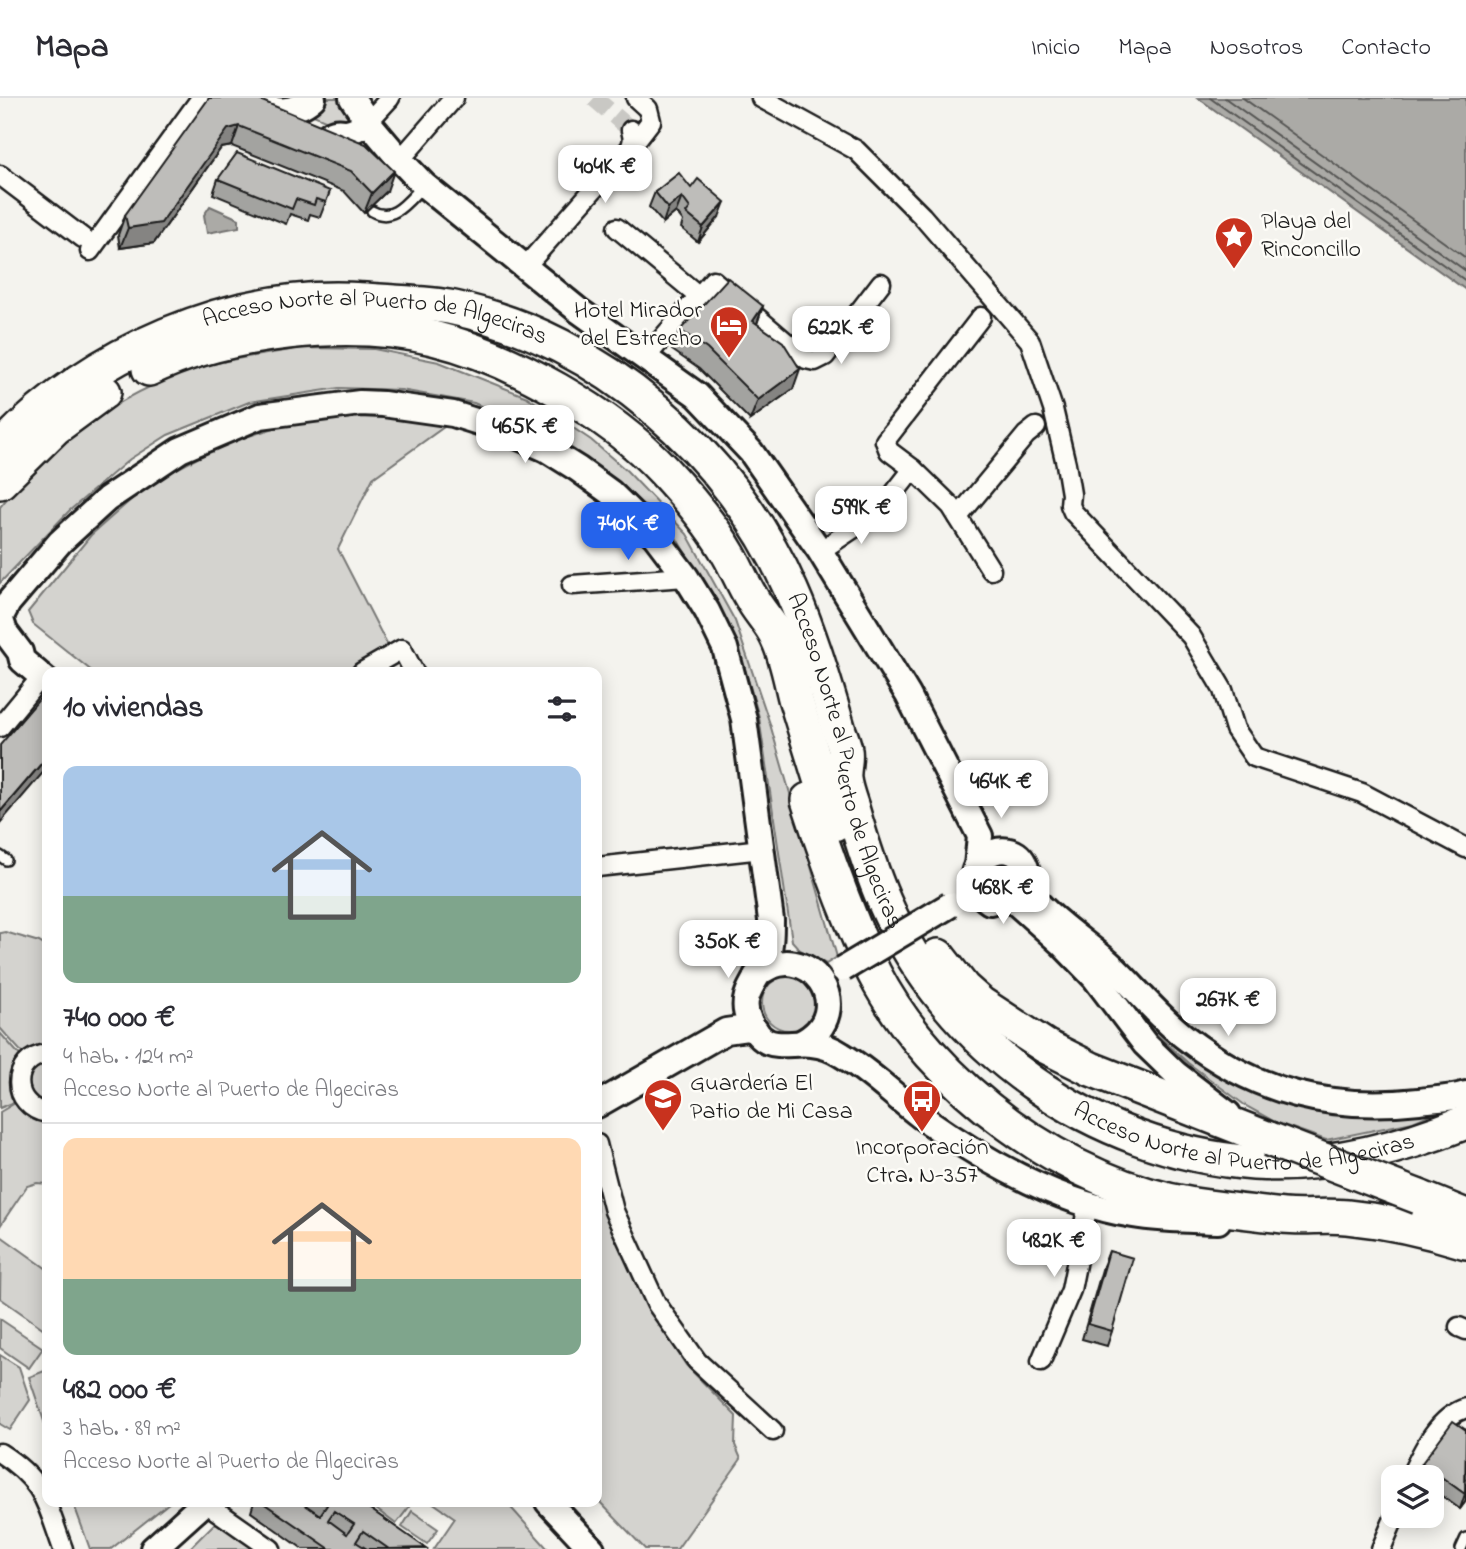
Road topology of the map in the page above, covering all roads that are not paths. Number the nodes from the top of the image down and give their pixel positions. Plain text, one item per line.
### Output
1 (201, 98) edge
2 (250, 98) edge
3 (313, 98) edge
4 (352, 98) edge
5 (390, 98) edge
6 (454, 98) edge
7 (636, 98) edge
8 (761, 98) edge
9 (276, 111) junction
10 (369, 122) junction
11 (330, 134) junction
12 (400, 160) junction
13 (0, 175) edge
14 (424, 185) junction
15 (372, 211) edge
16 (617, 228) dead end
17 (525, 267) junction
18 (881, 283) dead end
19 (699, 296) junction
20 (981, 317) dead end
21 (646, 357) junction
22 (1037, 427) dead end
23 (0, 449) edge
24 (913, 469) junction
25 (0, 482) edge
26 (958, 517) junction
27 (820, 551) junction
28 (991, 570) dead end
29 (686, 577) junction
30 (572, 585) dead end
31 (752, 599) junction
32 (4, 638) edge
33 (370, 667) edge
34 (411, 667) edge
35 (42, 675) edge
36 (42, 681) edge
37 (0, 727) edge
38 (846, 751) junction
39 (980, 836) junction
40 (1466, 848) edge
41 (762, 849) junction
42 (1004, 850) junction
43 (602, 866) edge
44 (975, 870) junction
45 (1010, 894) junction
46 (954, 902) junction
47 (832, 975) junction
48 (756, 976) junction
49 (746, 1004) junction
50 (726, 1031) junction
51 (756, 1031) junction
52 (801, 1043) junction
53 (42, 1055) edge
54 (1466, 1094) edge
55 (602, 1102) edge
56 (42, 1112) edge
57 (1466, 1122) edge
58 (1269, 1139) junction
59 (1466, 1146) edge
60 (602, 1164) edge
61 (1088, 1204) junction
62 (1285, 1216) junction
63 (1466, 1216) edge
64 (1466, 1242) edge
65 (1041, 1361) dead end
66 (1466, 1408) edge
67 (773, 1431) dead end
68 (0, 1453) edge
69 (1416, 1465) edge
70 (42, 1493) edge
71 (47, 1507) edge
72 (199, 1507) edge
73 (211, 1507) edge
74 (553, 1507) edge
75 (1390, 1528) edge
76 (1466, 1538) edge
77 (63, 1549) edge
78 (153, 1549) edge
79 (271, 1549) edge
80 (592, 1549) edge
81 (1381, 1549) edge
82 (1461, 1549) edge

1 - 13 street
2 - 9 street
3 - 9 street
4 - 10 street
5 - 10 street
6 - 12 street
7 - 17 street
8 - 40 street
9 - 11 street
10 - 11 street
10 - 12 street
11 - 12 street
12 - 14 street
14 - 15 lane
14 - 17 street
16 - 19 street
17 - 21 street
18 - 19 street
19 - 21 street
20 - 24 street
21 - 27 street
22 - 26 street
23 - 38 highway, Acceso Norte al Puerto de Algeciras
24 - 26 street
24 - 27 street
25 - 31 highway, Acceso Norte al Puerto de Algeciras
26 - 28 street
27 - 39 street
29 - 30 street
29 - 32 street
29 - 41 street
31 - 59 highway, Acceso Norte al Puerto de Algeciras
31 - 62 highway
32 - 35 street
33 - 34 street
36 - 37 street
38 - 57 highway, Acceso Norte al Puerto de Algeciras
38 - 58 highway
39 - 42 street
39 - 44 street
41 - 43 street
41 - 48 street
42 - 44 street
42 - 45 street
44 - 45 street
44 - 46 street
45 - 46 street
45 - 54 street
45 - 58 street
46 - 47 street, bridge
47 - 48 street
47 - 52 street
48 - 49 street
49 - 50 street
49 - 51 street
50 - 51 street
50 - 55 street
51 - 52 street
52 - 61 street
53 - 56 street
58 - 63 highway, bridge
60 - 67 street
61 - 62 street
61 - 65 street
62 - 64 highway
66 - 69 street
68 - 70 street
71 - 77 street
72 - 78 street
73 - 79 street
74 - 80 street
75 - 81 street
76 - 82 lane

